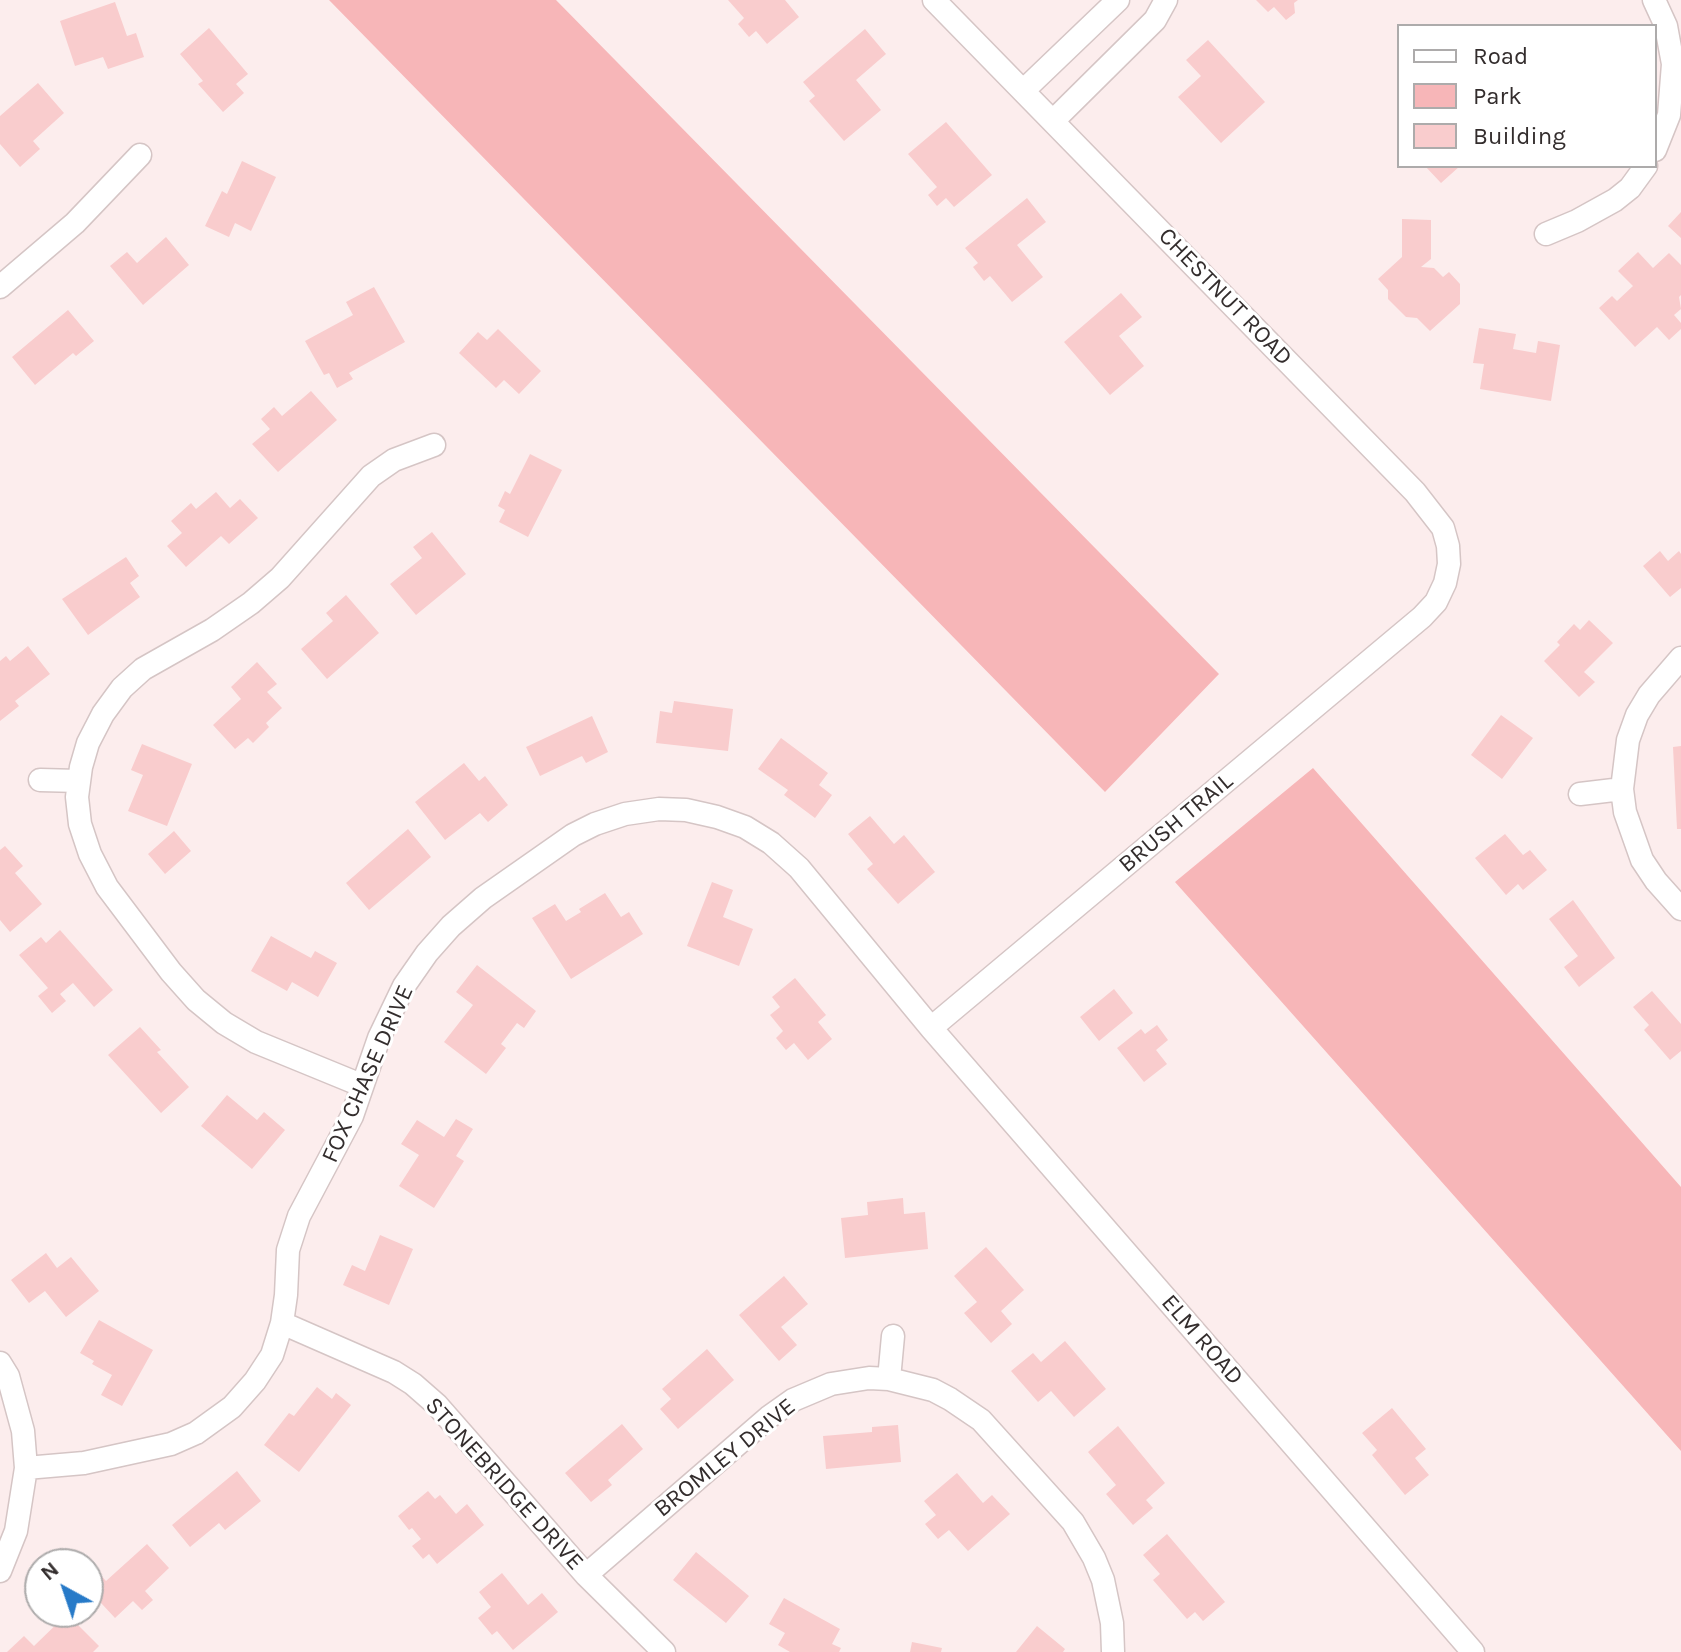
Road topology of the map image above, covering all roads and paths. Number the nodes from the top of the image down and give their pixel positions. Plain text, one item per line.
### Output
1 (934, 0) edge
2 (1118, 0) edge
3 (1166, 0) edge
4 (1654, 0) edge
5 (1676, 45) edge
6 (1023, 91) junction
7 (1053, 121) junction
8 (1657, 144) edge
9 (140, 155) dead end
10 (1645, 168) edge
11 (1546, 234) dead end
12 (0, 287) edge
13 (434, 445) dead end
14 (1422, 617) joint
15 (1681, 658) edge
16 (40, 780) dead end
17 (79, 781) junction
18 (1622, 789) junction
19 (1580, 794) dead end
20 (1681, 909) edge
21 (931, 1028) junction
22 (361, 1085) junction
23 (282, 1323) junction
24 (893, 1336) dead end
25 (0, 1363) edge
26 (889, 1379) junction
27 (26, 1468) junction
28 (0, 1571) edge
29 (586, 1575) junction
30 (664, 1652) edge
31 (1113, 1652) edge
32 (1473, 1652) edge

1 - 6 street, CHESTNUT ROAD
2 - 6 street
3 - 7 street
4 - 5 street
5 - 8 street
6 - 7 street, CHESTNUT ROAD
7 - 14 street, CHESTNUT ROAD
9 - 12 street
10 - 11 street
13 - 17 street
14 - 21 street, BRUSH TRAIL
15 - 18 street
16 - 17 street
17 - 22 street
18 - 19 street
18 - 20 street
21 - 22 street, FOX CHASE DRIVE
21 - 32 street, ELM ROAD
22 - 23 street, FOX CHASE DRIVE
23 - 27 street, FOX CHASE DRIVE
23 - 29 street, STONEBRIDGE DRIVE
24 - 26 street
25 - 27 street
26 - 29 street, BROMLEY DRIVE
26 - 31 street, BROMLEY DRIVE
27 - 28 street
29 - 30 street, STONEBRIDGE DRIVE

